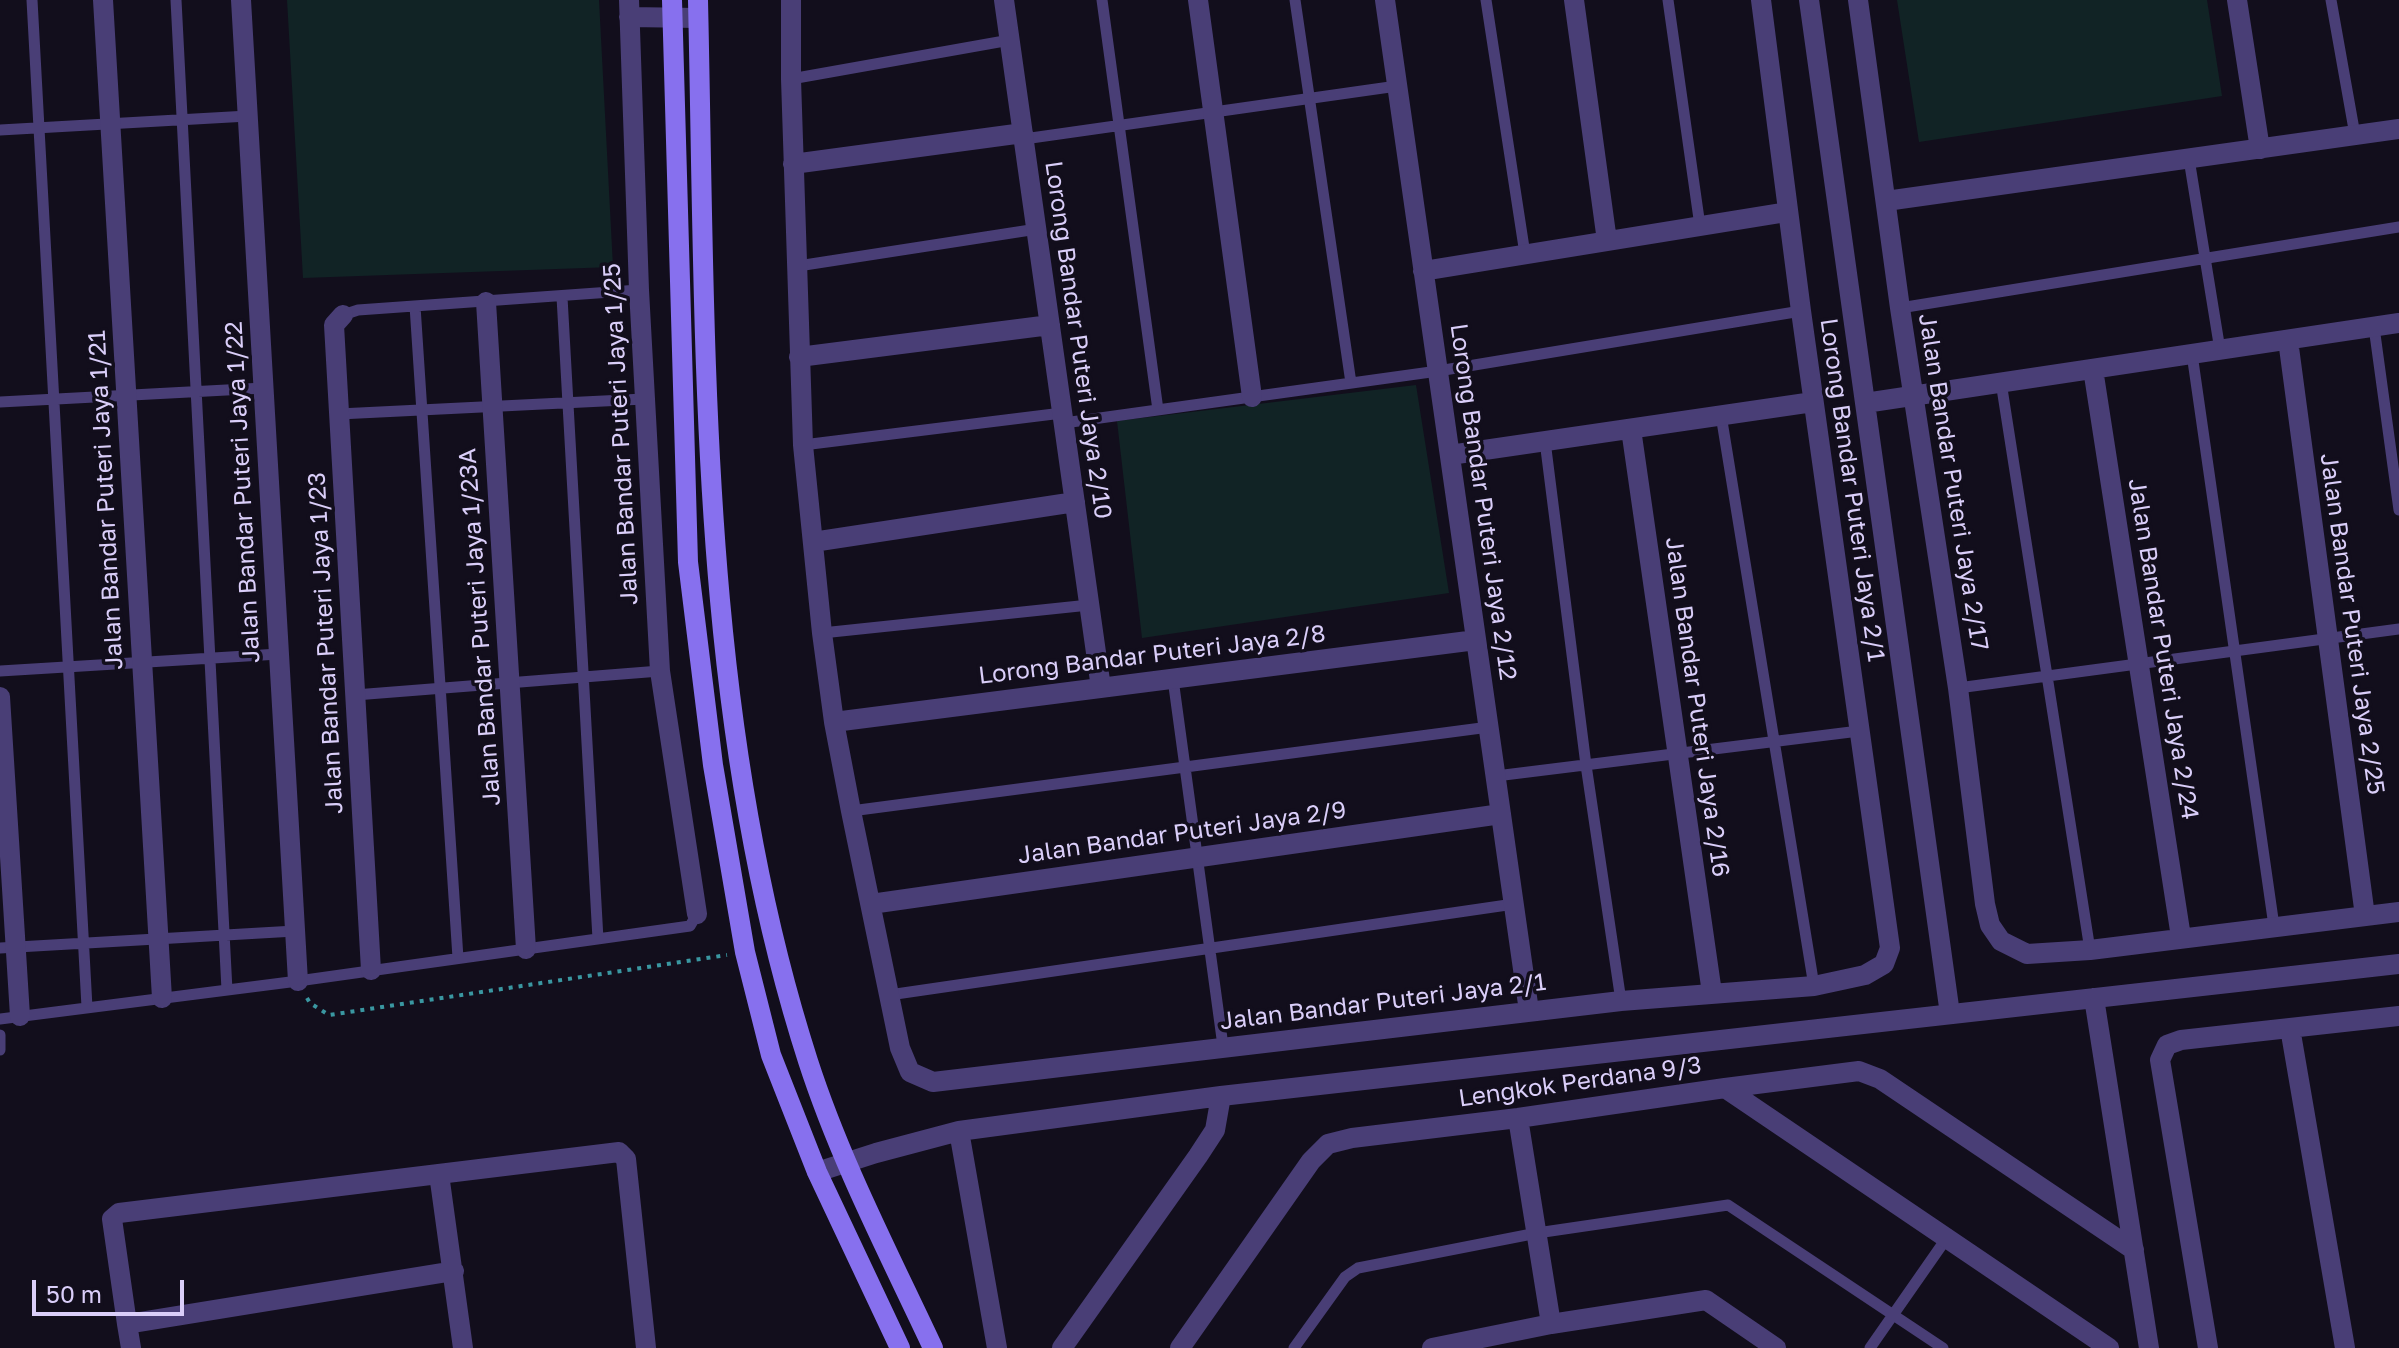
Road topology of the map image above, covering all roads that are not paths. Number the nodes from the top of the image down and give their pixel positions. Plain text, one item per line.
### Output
1 (32, 0) edge
2 (103, 0) edge
3 (176, 0) edge
4 (241, 0) edge
5 (791, 0) edge
6 (1004, 0) edge
7 (1102, 0) edge
8 (1198, 0) edge
9 (1295, 0) edge
10 (1385, 0) edge
11 (1486, 0) edge
12 (1574, 0) edge
13 (1668, 0) edge
14 (1761, 0) edge
15 (1809, 0) edge
16 (1858, 0) edge
17 (2237, 0) edge
18 (2331, 0) edge
19 (629, 9) edge
20 (672, 9) edge
21 (698, 9) edge
22 (1010, 40) junction
23 (791, 79) junction
24 (1397, 86) junction
25 (1309, 98) junction
26 (1213, 112) junction
27 (248, 116) junction
28 (182, 120) junction
29 (110, 124) junction
30 (1119, 126) junction
31 (39, 128) junction
32 (2399, 129) edge
33 (0, 130) edge
34 (2355, 135) junction
35 (1024, 136) junction
36 (2260, 149) junction
37 (2189, 159) junction
38 (793, 164) junction
39 (1886, 201) junction
40 (1787, 212) junction
41 (1700, 226) junction
42 (2399, 227) edge
43 (1037, 229) junction
44 (1607, 241) junction
45 (1525, 254) junction
46 (2205, 259) junction
47 (798, 266) junction
48 (1423, 271) junction
49 (639, 290) junction
50 (562, 297) junction
51 (486, 302) junction
52 (415, 306) junction
53 (1900, 308) junction
54 (1801, 311) junction
55 (343, 315) joint
56 (2399, 323) edge
57 (1050, 325) junction
58 (2374, 327) junction
59 (2288, 340) junction
60 (2220, 350) junction
61 (2192, 354) junction
62 (799, 357) junction
63 (2093, 369) junction
64 (1438, 371) junction
65 (2001, 382) junction
66 (1351, 383) junction
67 (264, 388) junction
68 (196, 391) junction
69 (126, 395) junction
70 (1915, 395) junction
71 (1252, 397) junction
72 (54, 399) junction
73 (644, 399) junction
74 (0, 402) edge
75 (568, 402) junction
76 (1813, 402) junction
77 (1865, 403) junction
78 (493, 406) junction
79 (423, 410) junction
80 (1158, 410) junction
81 (339, 414) junction
82 (1721, 415) junction
83 (1063, 418) junction
84 (1631, 429) junction
85 (1545, 441) junction
86 (803, 445) junction
87 (1450, 455) junction
88 (1075, 502) junction
89 (2399, 510) edge
90 (813, 542) junction
91 (1089, 605) junction
92 (2399, 629) edge
93 (822, 633) junction
94 (2328, 639) junction
95 (1476, 640) junction
96 (2235, 651) junction
97 (279, 654) junction
98 (210, 658) junction
99 (142, 662) junction
100 (2139, 664) junction
101 (69, 667) junction
102 (0, 671) edge
103 (660, 671) junction
104 (2047, 676) junction
105 (583, 677) junction
106 (1173, 679) junction
107 (510, 683) junction
108 (441, 688) junction
109 (1101, 688) junction
110 (1958, 688) junction
111 (355, 695) junction
112 (0, 697) edge
113 (834, 722) junction
114 (1489, 727) junction
115 (1859, 731) junction
116 (1772, 742) junction
117 (1678, 755) junction
118 (1586, 765) junction
119 (1184, 766) junction
120 (1496, 776) junction
121 (851, 811) junction
122 (1501, 814) junction
123 (1197, 857) junction
124 (871, 904) junction
125 (1514, 904) junction
126 (2399, 912) edge
127 (697, 914) joint
128 (2365, 916) junction
129 (2274, 926) junction
130 (295, 931) junction
131 (224, 935) junction
132 (2181, 937) junction
133 (159, 939) junction
134 (598, 939) junction
135 (84, 943) junction
136 (8, 947) edge
137 (526, 949) junction
138 (1210, 949) junction
139 (2090, 950) junction
140 (458, 958) junction
141 (2399, 964) edge
142 (371, 970) junction
143 (1865, 975) joint
144 (298, 981) junction
145 (1814, 986) junction
146 (227, 990) junction
147 (1712, 993) junction
148 (889, 995) junction
149 (162, 998) junction
150 (2094, 998) junction
151 (1621, 1001) junction
152 (87, 1007) junction
153 (1529, 1011) junction
154 (1950, 1014) junction
155 (2399, 1016) edge
156 (10, 1017) edge
157 (2290, 1028) junction
158 (0, 1035) edge
159 (1223, 1046) junction
160 (0, 1050) edge
161 (1725, 1088) junction
162 (1221, 1096) junction
163 (1518, 1118) junction
164 (959, 1131) junction
165 (847, 1162) junction
166 (817, 1172) junction
167 (439, 1174) junction
168 (1537, 1233) junction
169 (1946, 1239) junction
170 (2134, 1250) junction
171 (454, 1271) junction
172 (1893, 1315) junction
173 (127, 1324) junction
174 (1551, 1324) junction
175 (131, 1348) edge
176 (463, 1348) edge
177 (646, 1348) edge
178 (900, 1348) edge
179 (933, 1348) edge
180 (997, 1348) edge
181 (1062, 1348) edge
182 (1180, 1348) edge
183 (1294, 1348) edge
184 (1432, 1348) edge
185 (1776, 1348) edge
186 (1870, 1348) edge
187 (1943, 1348) edge
188 (2109, 1348) edge
189 (2149, 1348) edge
190 (2208, 1348) edge
191 (2345, 1348) edge

1 - 31 lane
2 - 29 street, Jalan Bandar Puteri Jaya 1/21
3 - 28 lane
4 - 27 street, Jalan Bandar Puteri Jaya 1/22
5 - 23 street
6 - 22 street, Lorong Bandar Puteri Jaya 2/10
7 - 30 lane
8 - 26 street
9 - 25 lane
10 - 24 street, Lorong Bandar Puteri Jaya 2/12
11 - 45 lane
12 - 44 street
13 - 41 lane
14 - 40 street, Lorong Bandar Puteri Jaya 2/1
15 - 77 street
16 - 39 street, Jalan Bandar Puteri Jaya 2/17
17 - 36 street
18 - 34 lane
19 - 20 street, Jalan Bandar Puteri Jaya 1/25
19 - 49 street, Jalan Bandar Puteri Jaya 1/25
20 - 21 street, Jalan Bandar Puteri Jaya 1/25
20 - 166 street
21 - 165 street
22 - 23 lane
22 - 35 street, Lorong Bandar Puteri Jaya 2/10
23 - 38 street
24 - 25 lane
24 - 48 street, Lorong Bandar Puteri Jaya 2/12
25 - 26 lane
25 - 66 lane
26 - 30 lane
26 - 71 street
27 - 28 lane
27 - 67 street, Jalan Bandar Puteri Jaya 1/22
28 - 29 lane
28 - 68 lane
29 - 31 lane
29 - 69 street, Jalan Bandar Puteri Jaya 1/21
30 - 35 lane
30 - 80 lane
31 - 33 lane
31 - 72 lane
32 - 34 street
34 - 36 street
35 - 38 street
35 - 43 street, Lorong Bandar Puteri Jaya 2/10
36 - 37 street
37 - 39 street
37 - 46 lane
38 - 47 street
39 - 53 street, Jalan Bandar Puteri Jaya 2/17
40 - 41 street
40 - 54 street, Lorong Bandar Puteri Jaya 2/1
41 - 44 street
42 - 46 lane
43 - 47 lane
43 - 57 street, Lorong Bandar Puteri Jaya 2/10
44 - 45 street
45 - 48 street
46 - 53 lane
46 - 60 lane
47 - 62 street
48 - 64 street, Lorong Bandar Puteri Jaya 2/12
49 - 50 lane
49 - 73 street, Jalan Bandar Puteri Jaya 1/25
50 - 51 lane
50 - 75 lane
51 - 52 lane
51 - 78 street, Jalan Bandar Puteri Jaya 1/23A
52 - 55 lane
52 - 79 lane
53 - 70 street, Jalan Bandar Puteri Jaya 2/17
54 - 64 lane
54 - 76 street, Lorong Bandar Puteri Jaya 2/1
55 - 81 street, Jalan Bandar Puteri Jaya 1/23
56 - 58 street
57 - 62 street
57 - 83 street, Lorong Bandar Puteri Jaya 2/10
58 - 59 street
58 - 89 lane
59 - 60 street
59 - 94 street, Jalan Bandar Puteri Jaya 2/25
60 - 61 street
61 - 63 street
61 - 96 lane
62 - 86 street
63 - 65 street
63 - 100 street, Jalan Bandar Puteri Jaya 2/24
64 - 66 lane
64 - 87 street, Lorong Bandar Puteri Jaya 2/12
65 - 70 street
65 - 104 lane
66 - 71 lane
67 - 68 lane
67 - 97 street, Jalan Bandar Puteri Jaya 1/22
68 - 69 lane
68 - 98 lane
69 - 72 lane
69 - 99 street, Jalan Bandar Puteri Jaya 1/21
70 - 77 street
70 - 110 street, Jalan Bandar Puteri Jaya 2/17
71 - 80 lane
72 - 74 lane
72 - 101 lane
73 - 75 lane
73 - 103 street, Jalan Bandar Puteri Jaya 1/25
75 - 78 lane
75 - 105 lane
76 - 82 street
76 - 115 street, Lorong Bandar Puteri Jaya 2/1
77 - 154 street
78 - 79 lane
78 - 107 street, Jalan Bandar Puteri Jaya 1/23A
79 - 81 lane
79 - 108 lane
80 - 83 lane
81 - 111 street, Jalan Bandar Puteri Jaya 1/23
82 - 84 street
82 - 116 lane
83 - 86 lane
83 - 88 street, Lorong Bandar Puteri Jaya 2/10
84 - 85 street
84 - 117 street, Jalan Bandar Puteri Jaya 2/16
85 - 87 street
85 - 118 lane
86 - 90 street
87 - 95 street, Lorong Bandar Puteri Jaya 2/12
88 - 90 street
88 - 91 street, Lorong Bandar Puteri Jaya 2/10
90 - 93 street
91 - 93 lane
91 - 109 street, Lorong Bandar Puteri Jaya 2/10
92 - 94 lane
93 - 113 street
94 - 96 lane
94 - 128 street, Jalan Bandar Puteri Jaya 2/25
95 - 106 street, Lorong Bandar Puteri Jaya 2/8
95 - 114 street, Lorong Bandar Puteri Jaya 2/12
96 - 100 lane
96 - 129 lane
97 - 98 lane
97 - 130 street, Jalan Bandar Puteri Jaya 1/22
98 - 99 lane
98 - 131 lane
99 - 101 lane
99 - 133 street, Jalan Bandar Puteri Jaya 1/21
100 - 104 lane
100 - 132 street, Jalan Bandar Puteri Jaya 2/24
101 - 102 lane
101 - 135 lane
103 - 105 lane
103 - 127 street, Jalan Bandar Puteri Jaya 1/25
104 - 110 lane
104 - 139 lane
105 - 107 lane
105 - 134 lane
106 - 109 street, Lorong Bandar Puteri Jaya 2/8
106 - 119 lane
107 - 108 lane
107 - 137 street, Jalan Bandar Puteri Jaya 1/23A
108 - 111 lane
108 - 140 lane
109 - 113 street, Lorong Bandar Puteri Jaya 2/8
110 - 139 street, Jalan Bandar Puteri Jaya 2/17
111 - 142 street, Jalan Bandar Puteri Jaya 1/23
112 - 136 street
113 - 121 street
114 - 119 lane
114 - 120 street, Lorong Bandar Puteri Jaya 2/12
115 - 116 lane
115 - 143 street, Lorong Bandar Puteri Jaya 2/1
116 - 117 lane
116 - 145 lane
117 - 118 lane
117 - 147 street, Jalan Bandar Puteri Jaya 2/16
118 - 120 lane
118 - 151 lane
119 - 121 lane
119 - 123 lane
120 - 122 street, Lorong Bandar Puteri Jaya 2/12
121 - 124 street
122 - 123 street, Jalan Bandar Puteri Jaya 2/9
122 - 125 street, Lorong Bandar Puteri Jaya 2/12
123 - 124 street, Jalan Bandar Puteri Jaya 2/9
123 - 138 lane
124 - 148 street
125 - 138 lane
125 - 153 street, Lorong Bandar Puteri Jaya 2/12
126 - 128 street
127 - 134 lane
128 - 129 street
129 - 132 street
130 - 131 lane
130 - 144 street, Jalan Bandar Puteri Jaya 1/22
131 - 133 lane
131 - 146 lane
132 - 139 street
133 - 135 lane
133 - 149 street, Jalan Bandar Puteri Jaya 1/21
134 - 137 lane
135 - 136 lane
135 - 152 lane
136 - 156 street
137 - 140 lane
138 - 148 lane
138 - 159 lane
140 - 142 lane
141 - 150 street
142 - 144 lane
143 - 145 street, Jalan Bandar Puteri Jaya 2/1
144 - 146 lane
145 - 147 street, Jalan Bandar Puteri Jaya 2/1
146 - 149 lane
147 - 151 street, Jalan Bandar Puteri Jaya 2/1
148 - 159 street, Jalan Bandar Puteri Jaya 2/1
149 - 152 lane
150 - 154 street
150 - 170 street
151 - 153 street, Jalan Bandar Puteri Jaya 2/1
152 - 156 lane
153 - 159 street, Jalan Bandar Puteri Jaya 2/1
154 - 162 street
155 - 157 street
157 - 190 street
157 - 191 street
158 - 160 lane
161 - 163 street, Lengkok Perdana 9/3
161 - 169 street, Lengkok Perdana 9/3
161 - 170 street
162 - 164 street
162 - 181 street
163 - 168 street
163 - 182 street, Lengkok Perdana 9/3
164 - 165 street
164 - 180 street
165 - 166 street
165 - 179 street
166 - 178 street
167 - 171 street
167 - 173 street
167 - 177 street
168 - 172 lane
168 - 174 street
168 - 183 lane
169 - 172 lane
169 - 188 street, Lengkok Perdana 9/3
170 - 189 street
171 - 173 street
171 - 176 street
172 - 186 lane
172 - 187 lane
173 - 175 street
174 - 184 street
174 - 185 street

